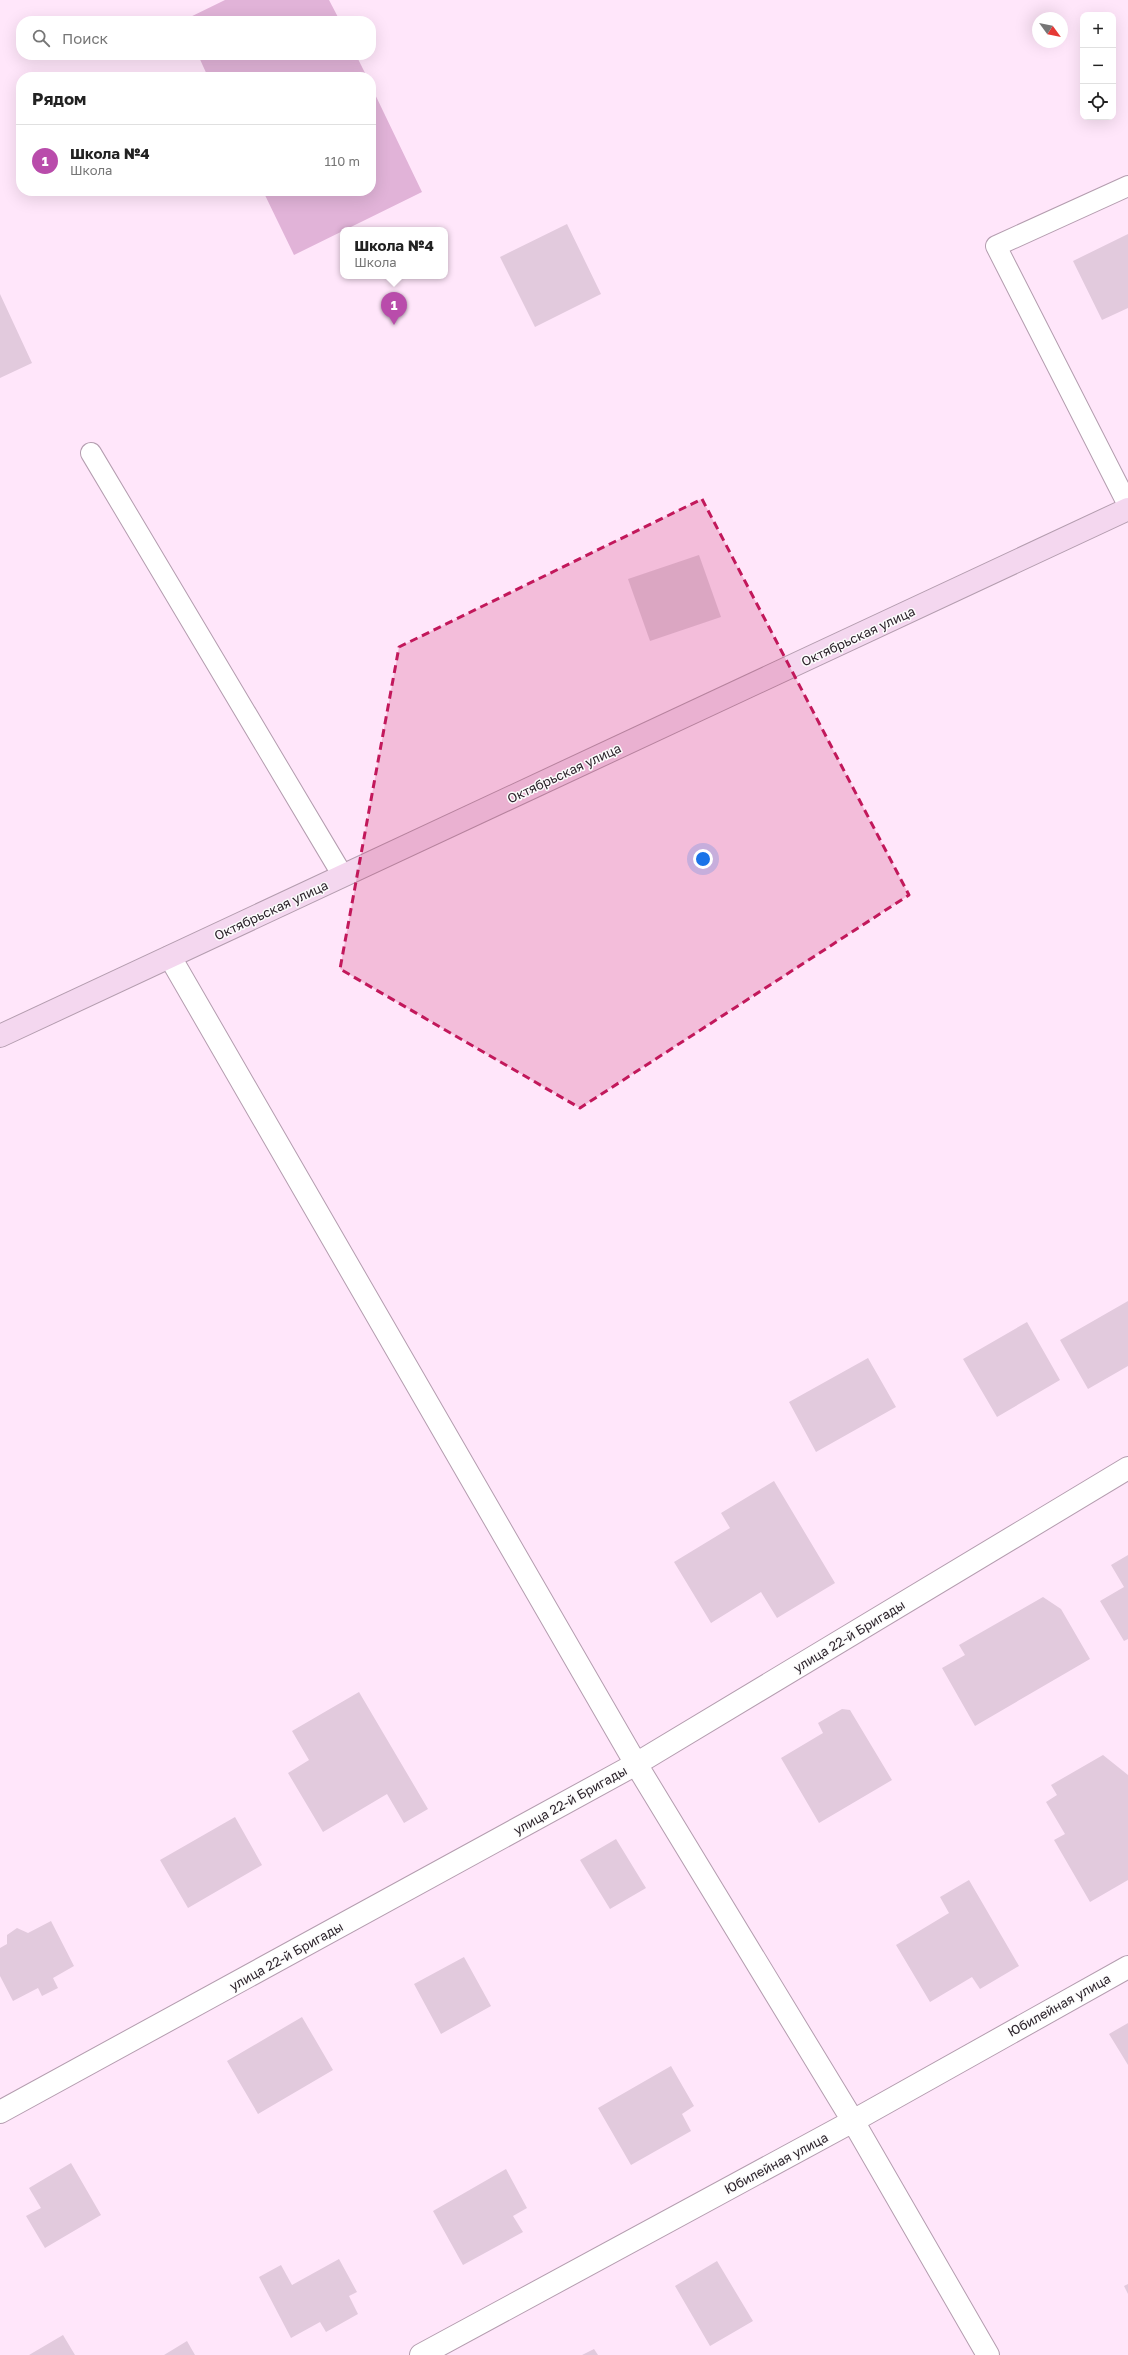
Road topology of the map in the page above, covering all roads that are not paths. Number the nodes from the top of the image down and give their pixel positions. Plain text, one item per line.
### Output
1 (1128, 186) edge
2 (91, 453) dead end
3 (1128, 505) edge
4 (1128, 509) edge
5 (343, 876) junction
6 (170, 957) junction
7 (0, 1036) edge
8 (1128, 1468) edge
9 (636, 1764) junction
10 (1128, 1967) edge
11 (0, 2112) edge
12 (853, 2121) junction
13 (421, 2355) edge
14 (988, 2355) edge

1 - 3 lane
2 - 5 lane
4 - 5 main road, Октябрьская улица
5 - 6 main road, Октябрьская улица
6 - 7 main road, Октябрьская улица
6 - 9 street
8 - 9 street, улица 22-й Бригады
9 - 11 street, улица 22-й Бригады
9 - 12 street
10 - 12 street, Юбилейная улица
12 - 13 street, Юбилейная улица
12 - 14 street

